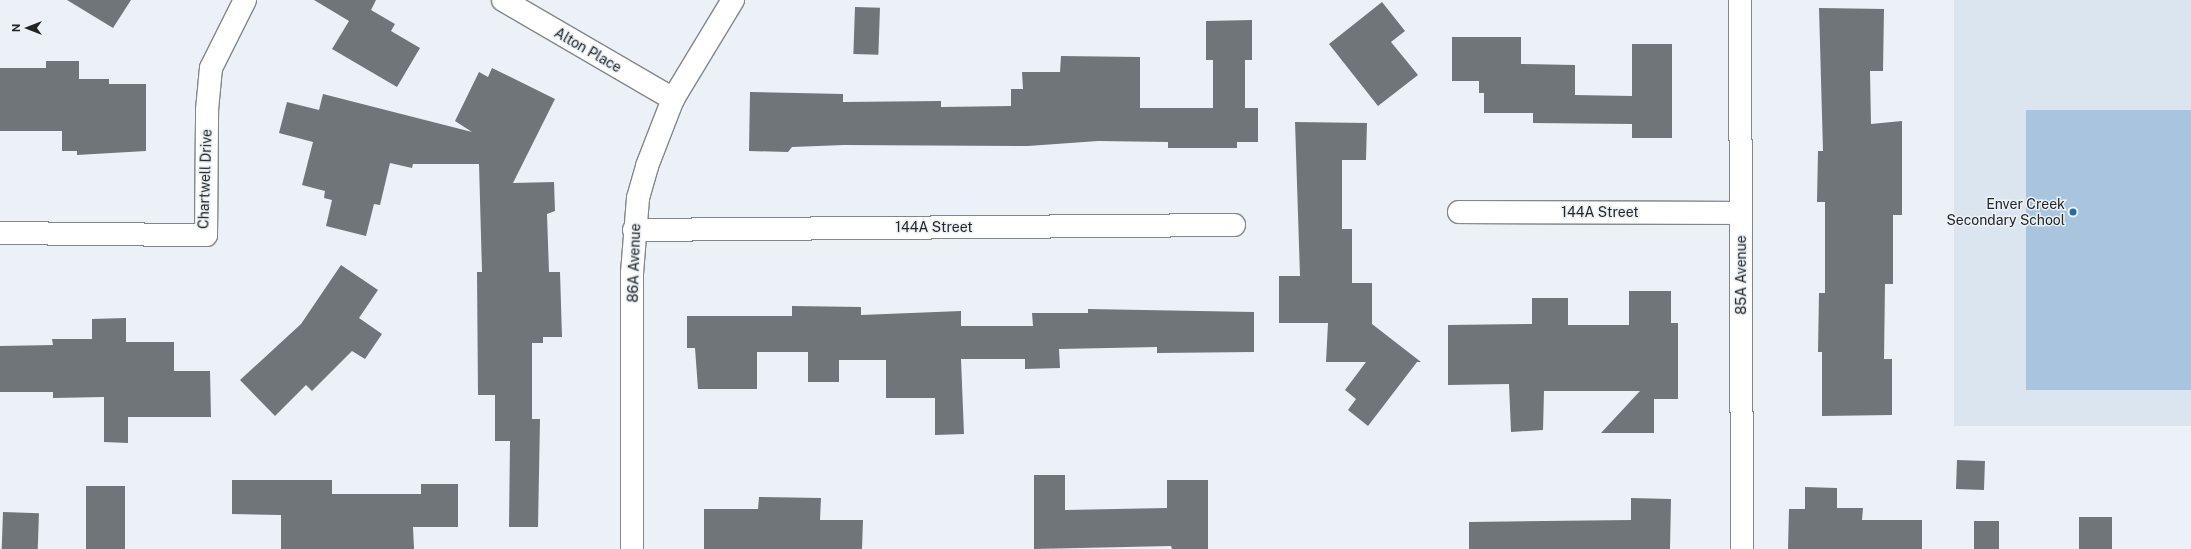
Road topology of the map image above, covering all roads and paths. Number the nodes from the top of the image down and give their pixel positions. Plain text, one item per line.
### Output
1 (245, 0) edge
2 (504, 0) edge
3 (733, 0) edge
4 (1740, 0) edge
5 (673, 99) junction
6 (1459, 212) dead end
7 (1741, 213) junction
8 (1234, 225) dead end
9 (634, 230) junction
10 (0, 233) edge
11 (632, 549) edge
12 (1742, 549) edge

1 - 10 street, Chartwell Drive
2 - 5 street, Alton Place
3 - 5 street, 86A Avenue
4 - 7 street, 85A Avenue
5 - 9 street, 86A Avenue
6 - 7 street, 144A Street
7 - 12 street, 85A Avenue
8 - 9 street, 144A Street
9 - 11 street, 86A Avenue

